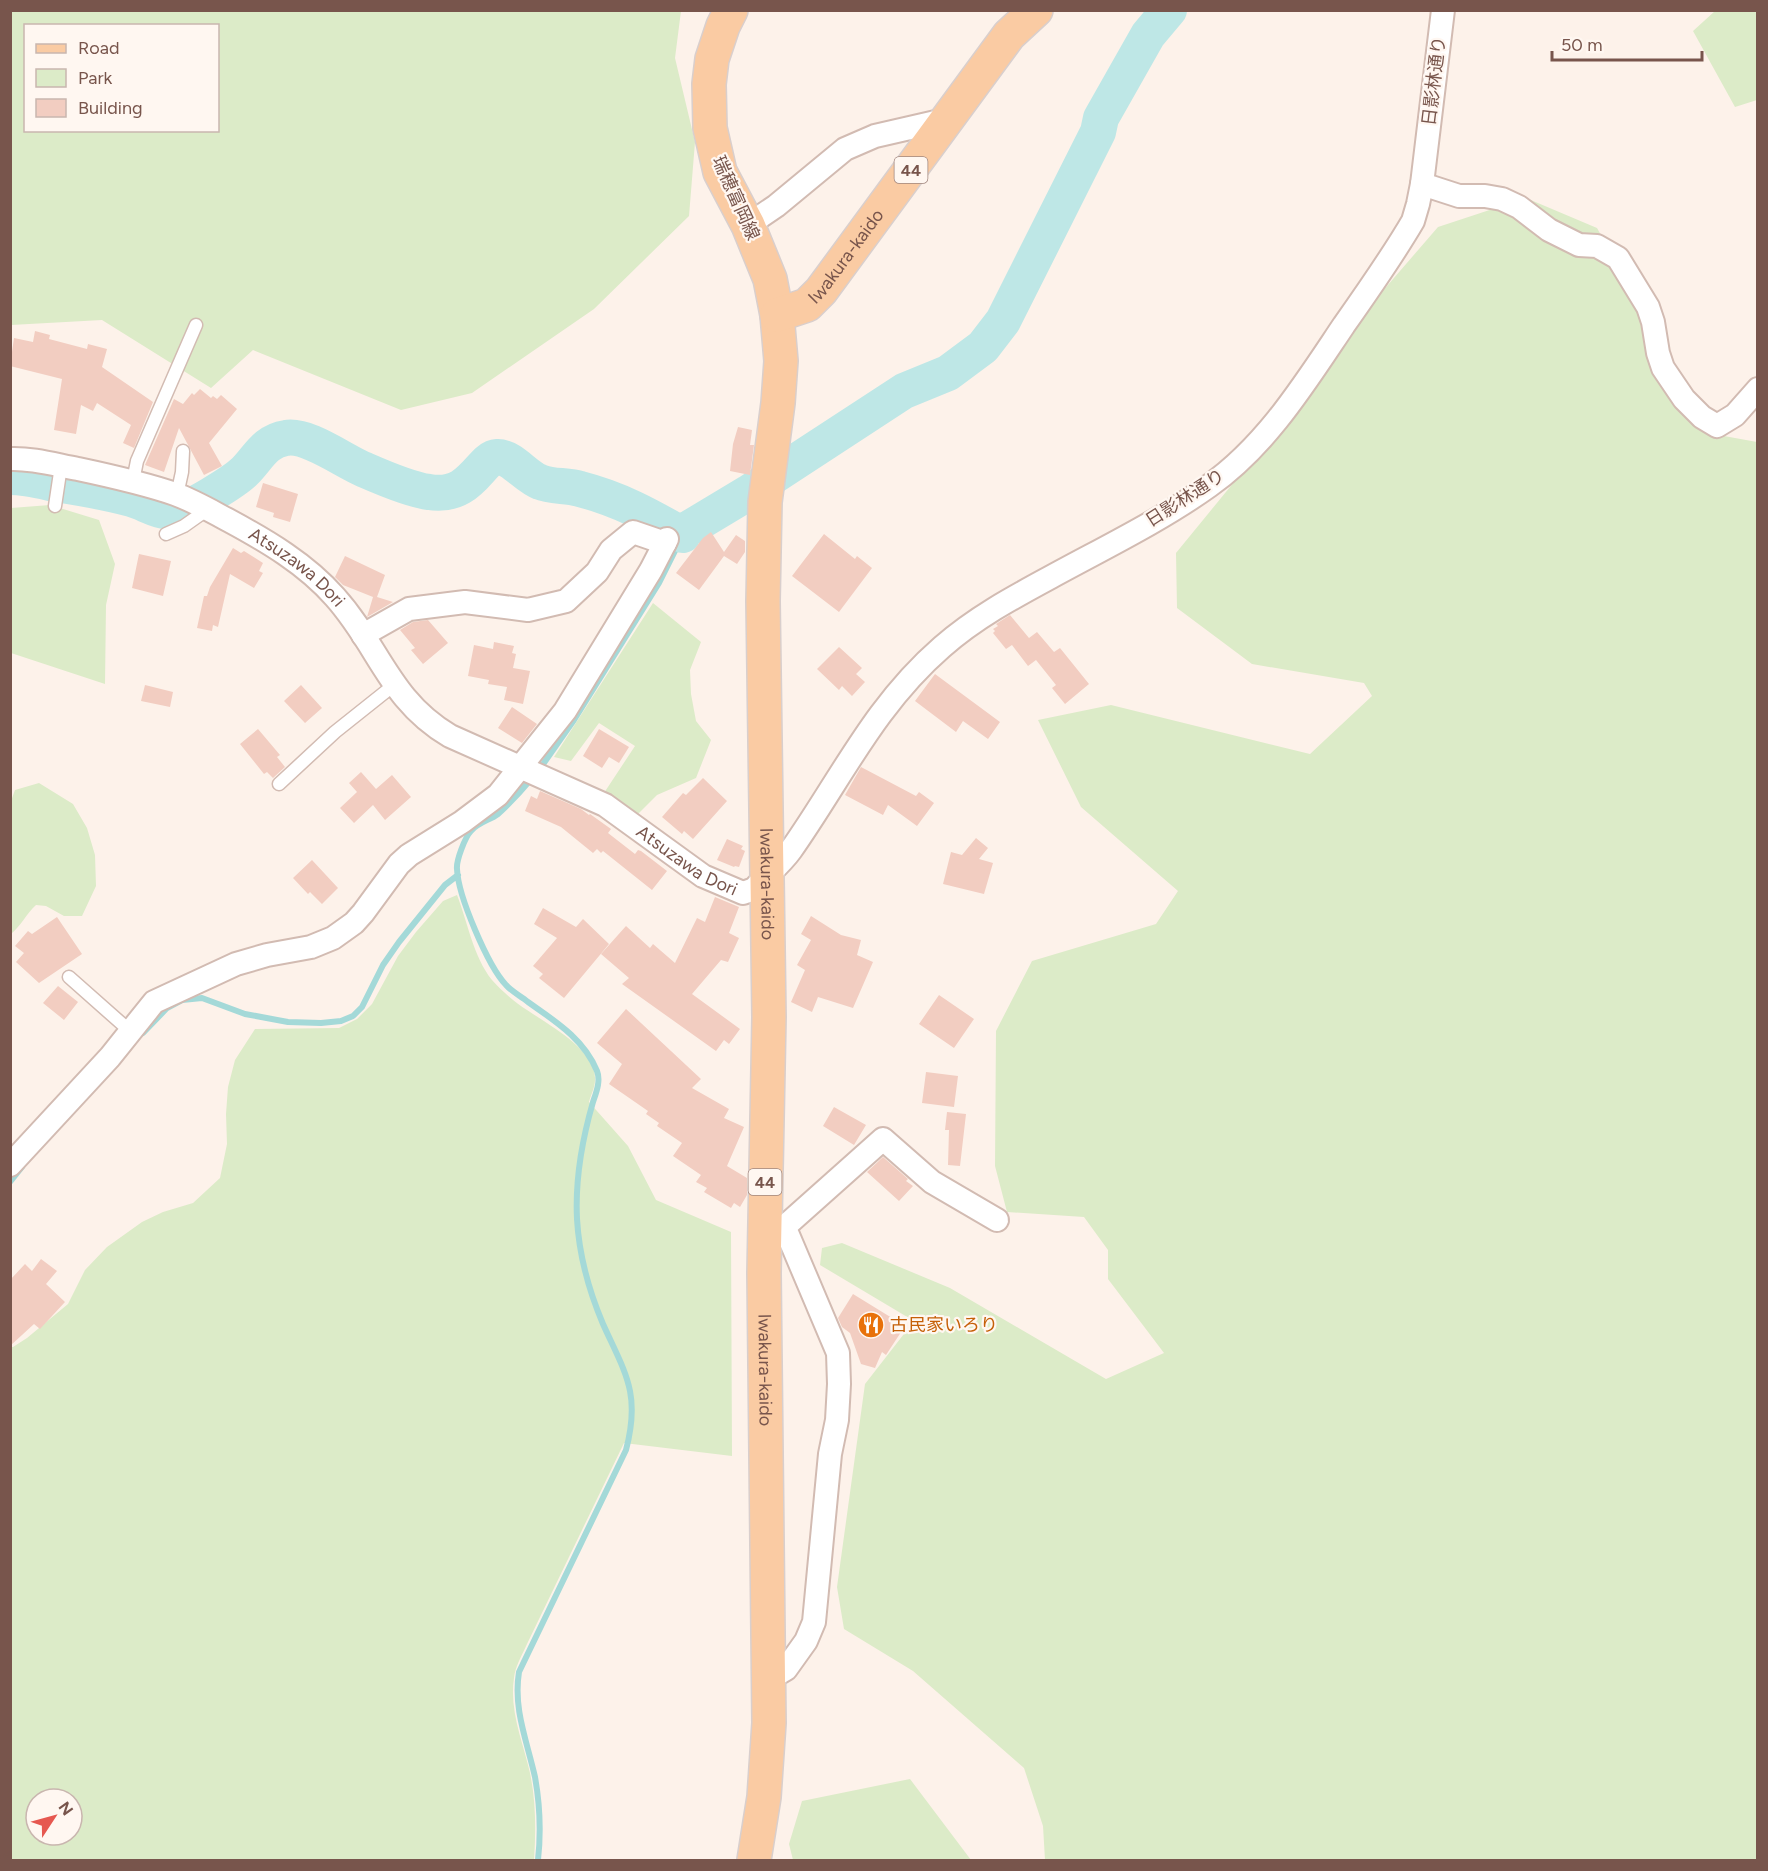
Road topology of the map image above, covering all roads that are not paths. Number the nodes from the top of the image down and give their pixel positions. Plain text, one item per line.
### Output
1 (730, 10) edge
2 (1035, 10) edge
3 (1443, 10) edge
4 (949, 119) junction
5 (1422, 184) junction
6 (748, 225) junction
7 (777, 315) junction
8 (196, 325) dead end
9 (1758, 389) edge
10 (183, 451) dead end
11 (10, 459) edge
12 (60, 471) junction
13 (133, 481) junction
14 (177, 495) junction
15 (55, 506) dead end
16 (208, 509) junction
17 (166, 534) dead end
18 (363, 635) junction
19 (394, 685) junction
20 (528, 771) junction
21 (279, 784) dead end
22 (766, 875) junction
23 (69, 977) dead end
24 (130, 1031) junction
25 (10, 1165) edge
26 (997, 1220) dead end
27 (773, 1225) junction
28 (769, 1679) junction
29 (754, 1860) edge

1 - 6 main road, 瑞穂富岡線 / 44
2 - 4 main road, Iwakura-kaido / 44
3 - 5 street, 日影林通り
4 - 6 street
4 - 7 main road, Iwakura-kaido / 44
5 - 9 street
5 - 22 street, 日影林通り
6 - 7 main road, 瑞穂富岡線 / 44
7 - 22 main road, Iwakura-kaido / 44
8 - 13 lane
10 - 14 lane
11 - 12 street, Atsuzawa Dori
12 - 13 street, Atsuzawa Dori
12 - 15 lane
13 - 14 street, Atsuzawa Dori
14 - 16 street, Atsuzawa Dori
16 - 17 lane
16 - 18 street, Atsuzawa Dori
18 - 19 street, Atsuzawa Dori
18 - 20 street
19 - 20 street, Atsuzawa Dori
19 - 21 lane
20 - 22 street, Atsuzawa Dori
20 - 24 street
22 - 27 main road, Iwakura-kaido / 44
23 - 24 lane
24 - 25 street
26 - 27 street
27 - 28 main road, Iwakura-kaido / 44
27 - 28 street
28 - 29 main road, Iwakura-kaido / 44

